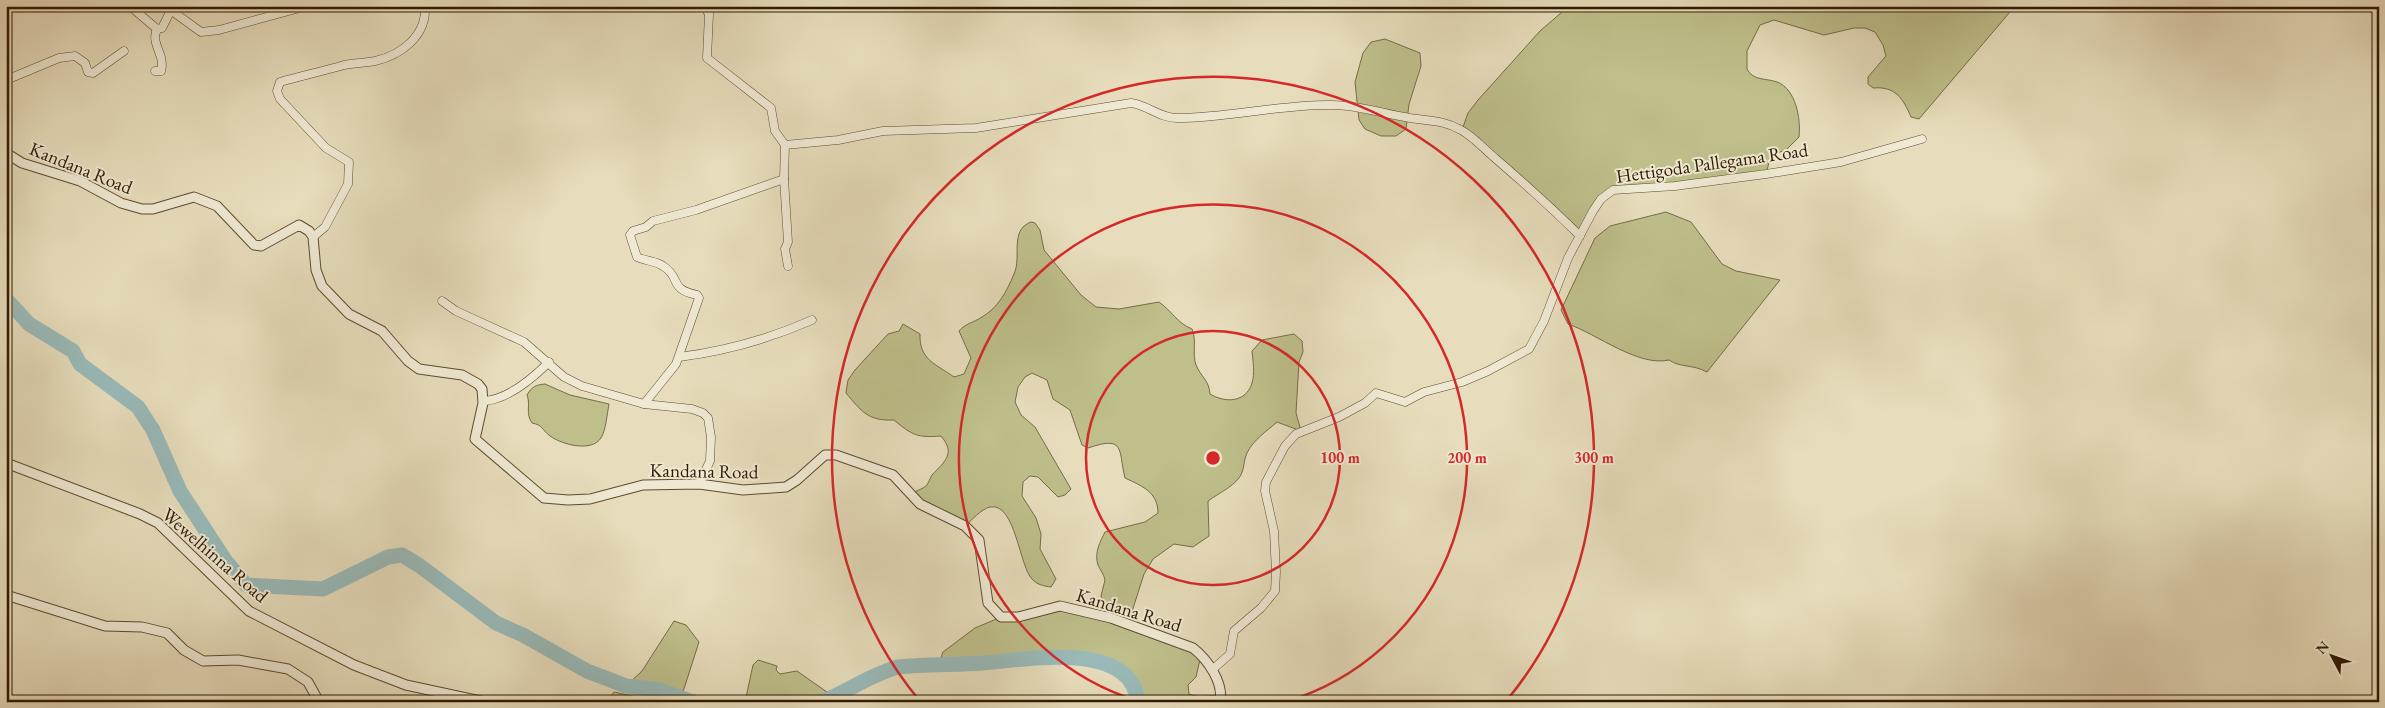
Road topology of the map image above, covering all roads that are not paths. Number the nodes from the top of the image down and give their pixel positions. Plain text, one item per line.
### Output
1 (130, 6) edge
2 (307, 6) edge
3 (425, 6) edge
4 (704, 6) edge
5 (172, 8) edge
6 (157, 29) junction
7 (124, 50) dead end
8 (155, 71) dead end
9 (6, 80) edge
10 (1922, 139) dead end
11 (785, 145) junction
12 (6, 153) edge
13 (784, 179) junction
14 (1580, 236) junction
15 (313, 238) junction
16 (788, 266) dead end
17 (442, 301) dead end
18 (812, 320) dead end
19 (679, 358) junction
20 (549, 362) junction
21 (483, 401) junction
22 (644, 404) junction
23 (6, 464) edge
24 (700, 484) junction
25 (6, 595) edge
26 (1212, 670) junction
27 (319, 702) edge
28 (485, 702) edge
29 (1220, 702) edge

1 - 6 street
2 - 5 street
3 - 15 street
4 - 11 street
5 - 6 street
6 - 8 street
7 - 9 street
10 - 14 street, Hettigoda Pallegama Road
11 - 13 street
11 - 14 street
12 - 15 street, Kandana Road
13 - 16 street
13 - 19 street
14 - 26 street, Hettigoda Pallegama Road
15 - 21 street
17 - 20 street
18 - 19 street
19 - 22 street
20 - 21 street
20 - 22 street
21 - 24 street, Kandana Road
22 - 24 street
23 - 28 street, Wewelhinna Road
24 - 26 street, Kandana Road
25 - 27 street
26 - 29 street, Kandana Road

